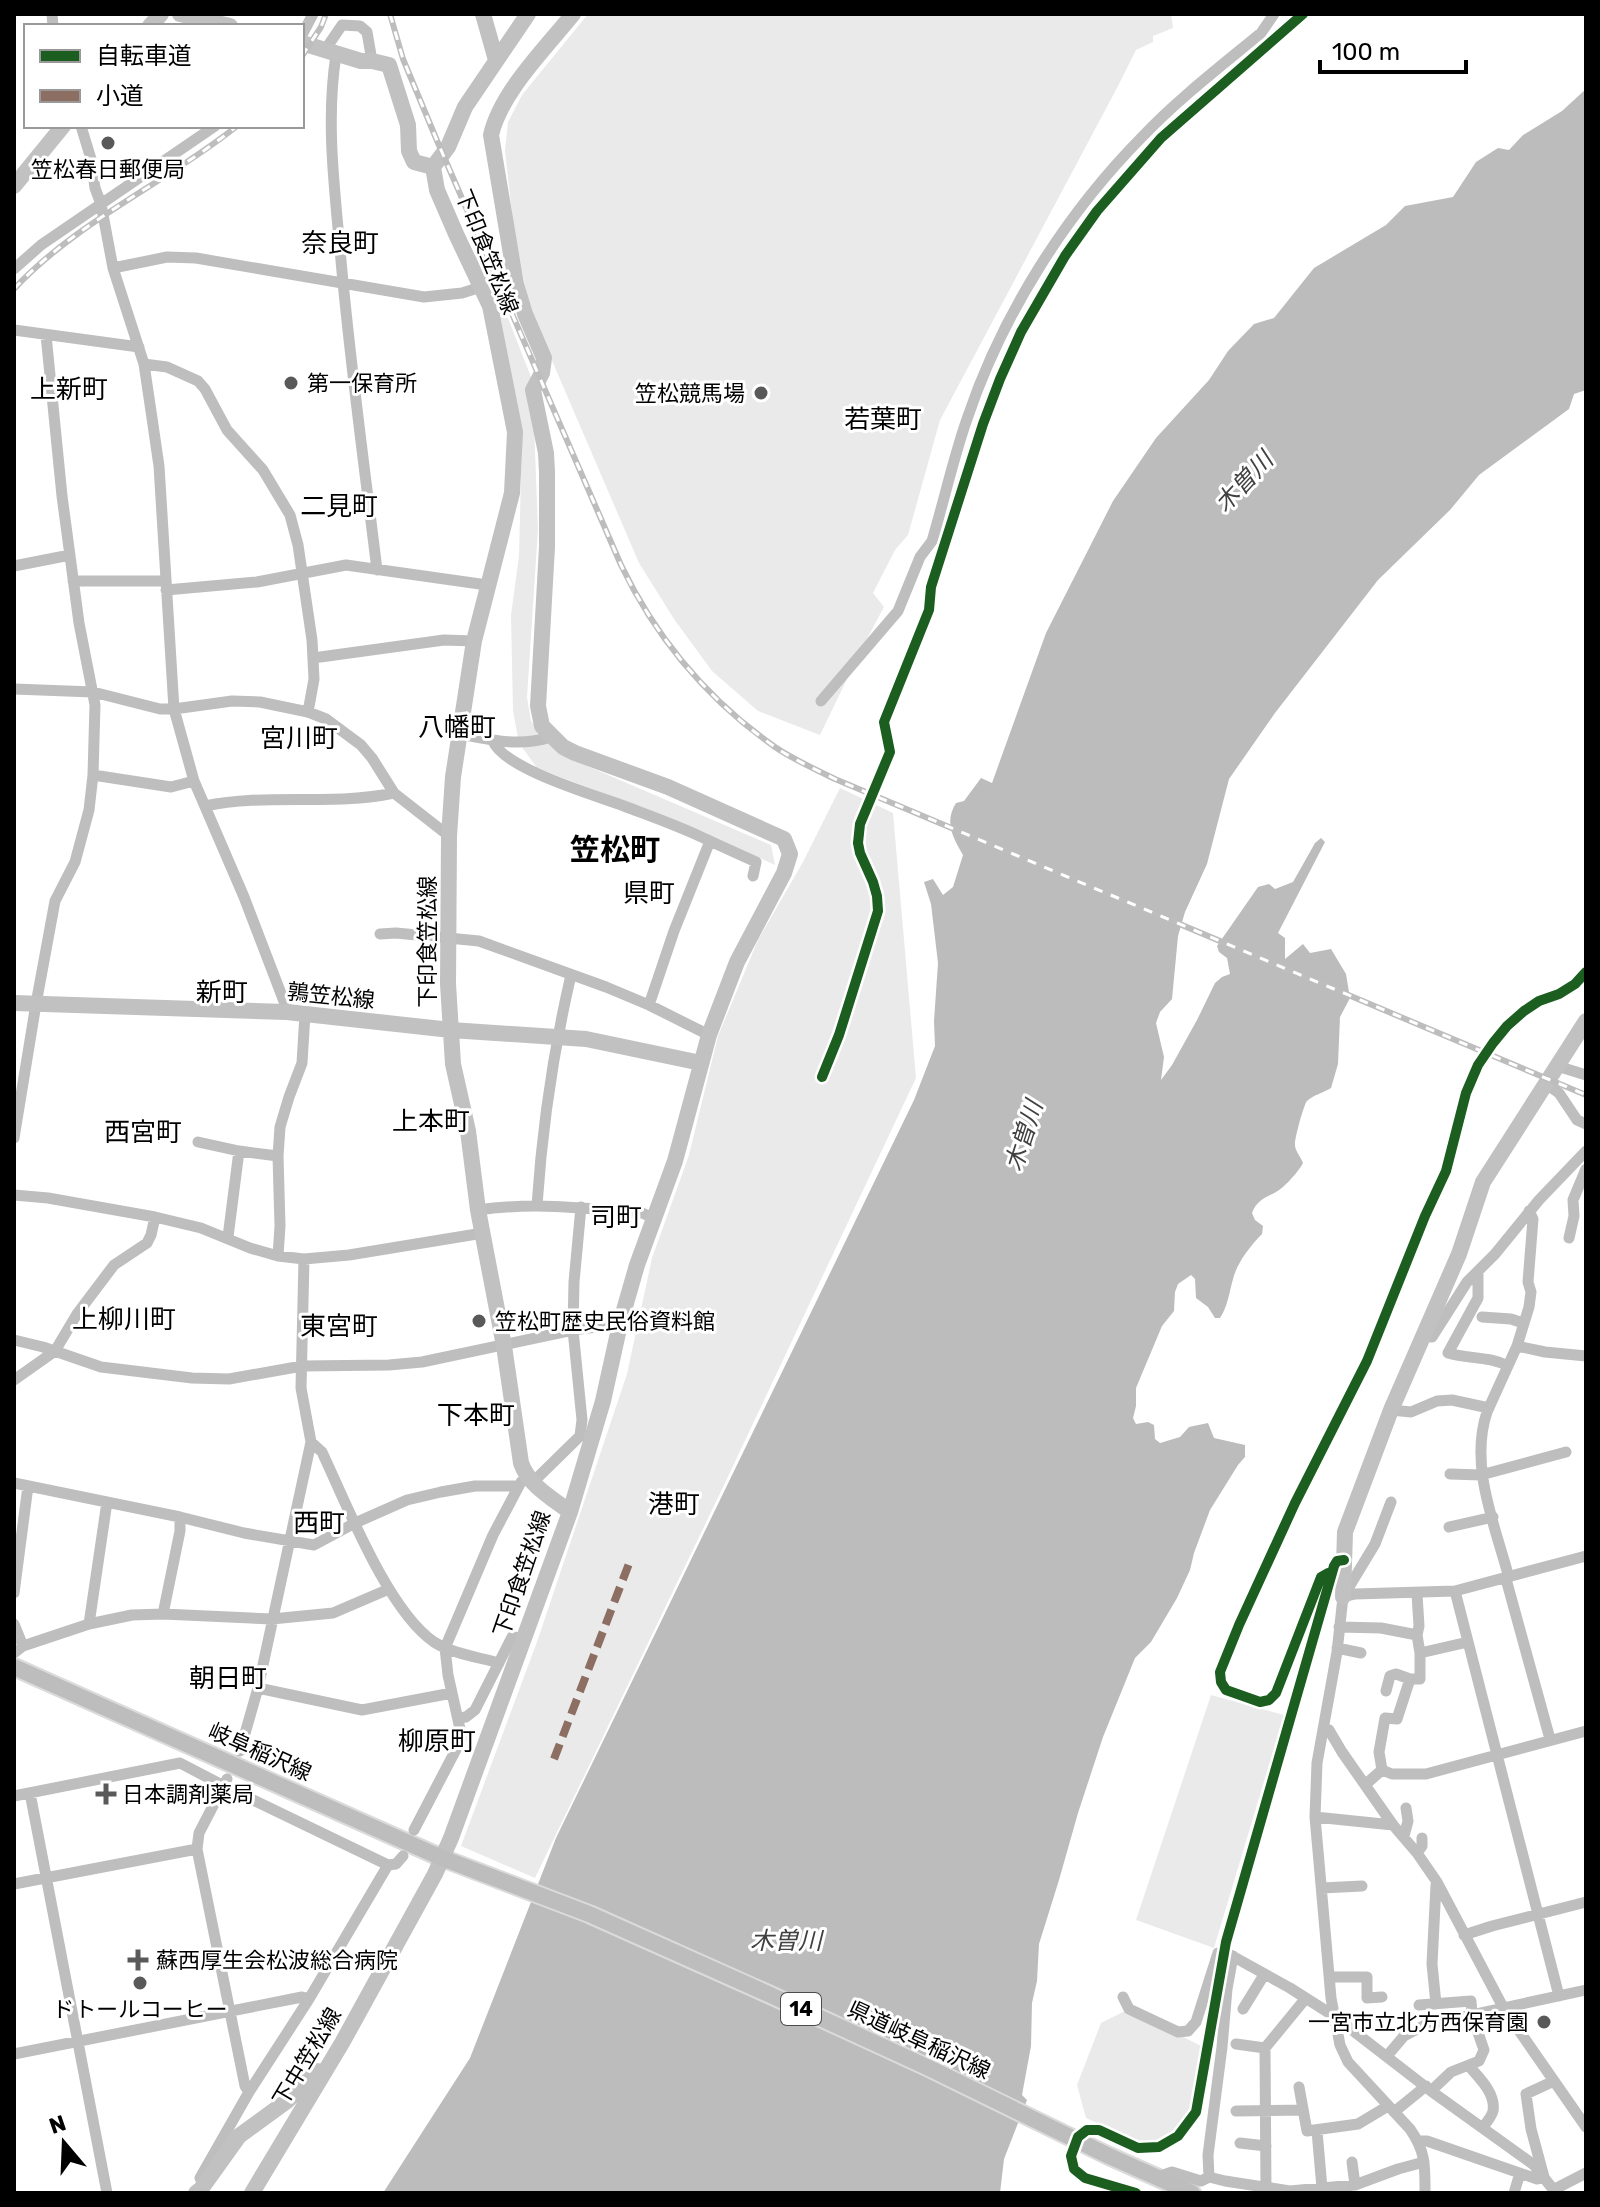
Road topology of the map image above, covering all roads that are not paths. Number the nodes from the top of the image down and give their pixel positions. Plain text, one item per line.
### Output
1 (180, 14) edge
2 (483, 14) edge
3 (528, 14) edge
4 (573, 14) edge
5 (1274, 14) edge
6 (222, 24) edge
7 (304, 44) edge
8 (331, 52) junction
9 (496, 60) junction
10 (372, 61) junction
11 (61, 128) edge
12 (82, 128) edge
13 (212, 128) edge
14 (433, 167) junction
15 (14, 186) edge
16 (101, 204) junction
17 (113, 268) junction
18 (14, 269) edge
19 (343, 283) junction
20 (481, 287) junction
21 (14, 330) edge
22 (46, 335) junction
23 (139, 347) junction
24 (144, 364) junction
25 (14, 551) edge
26 (70, 555) junction
27 (16, 565) edge
28 (377, 570) junction
29 (303, 574) junction
30 (73, 581) junction
31 (165, 585) junction
32 (487, 585) junction
33 (474, 641) junction
34 (313, 658) junction
35 (14, 689) edge
36 (93, 692) junction
37 (821, 701) dead end
38 (174, 709) junction
39 (308, 712) junction
40 (459, 734) junction
41 (551, 737) junction
42 (493, 741) junction
43 (93, 775) junction
44 (194, 781) junction
45 (394, 793) junction
46 (205, 806) junction
47 (449, 836) junction
48 (710, 841) junction
49 (753, 876) dead end
50 (380, 934) dead end
51 (449, 937) junction
52 (571, 975) junction
53 (14, 1003) edge
54 (36, 1004) junction
55 (649, 1005) junction
56 (287, 1012) junction
57 (305, 1014) junction
58 (1586, 1021) edge
59 (451, 1030) junction
60 (709, 1035) junction
61 (560, 1037) junction
62 (701, 1063) junction
63 (1557, 1066) junction
64 (1586, 1075) edge
65 (1546, 1084) junction
66 (1586, 1124) edge
67 (14, 1138) edge
68 (198, 1142) dead end
69 (239, 1151) junction
70 (1586, 1151) edge
71 (278, 1156) junction
72 (1586, 1169) edge
73 (14, 1195) edge
74 (537, 1205) junction
75 (581, 1207) junction
76 (1573, 1209) junction
77 (478, 1210) junction
78 (1529, 1211) junction
79 (1586, 1214) edge
80 (155, 1217) junction
81 (654, 1218) junction
82 (483, 1233) junction
83 (228, 1237) junction
84 (1569, 1238) dead end
85 (278, 1256) junction
86 (304, 1259) junction
87 (1478, 1272) junction
88 (1482, 1317) dead end
89 (1523, 1323) junction
90 (620, 1324) junction
91 (573, 1330) junction
92 (1424, 1336) junction
93 (14, 1340) edge
94 (504, 1346) junction
95 (1517, 1346) junction
96 (55, 1351) junction
97 (1586, 1356) edge
98 (302, 1366) junction
99 (1508, 1366) junction
100 (14, 1380) edge
101 (1489, 1408) junction
102 (1391, 1410) junction
103 (311, 1442) junction
104 (1566, 1452) dead end
105 (1450, 1474) dead end
106 (1481, 1475) junction
107 (525, 1481) junction
108 (14, 1483) edge
109 (28, 1486) junction
110 (107, 1502) junction
111 (1391, 1502) dead end
112 (570, 1512) junction
113 (180, 1517) junction
114 (1493, 1517) junction
115 (355, 1523) junction
116 (1449, 1527) dead end
117 (290, 1542) junction
118 (1586, 1556) edge
119 (1507, 1578) junction
120 (389, 1589) junction
121 (1455, 1591) junction
122 (14, 1593) edge
123 (1417, 1594) junction
124 (1343, 1597) junction
125 (163, 1614) junction
126 (272, 1619) junction
127 (14, 1624) edge
128 (89, 1624) junction
129 (1339, 1627) junction
130 (1417, 1635) junction
131 (523, 1638) junction
132 (1468, 1642) junction
133 (445, 1648) junction
134 (1337, 1648) junction
135 (19, 1649) edge
136 (1361, 1653) dead end
137 (1420, 1653) junction
138 (499, 1663) junction
139 (14, 1667) edge
140 (1410, 1679) junction
141 (258, 1688) junction
142 (1386, 1691) dead end
143 (452, 1693) junction
144 (459, 1718) junction
145 (1323, 1729) junction
146 (1586, 1731) edge
147 (1550, 1739) junction
148 (240, 1751) dead end
149 (1498, 1754) junction
150 (1382, 1770) junction
151 (226, 1782) junction
152 (1366, 1784) junction
153 (30, 1793) junction
154 (14, 1796) edge
155 (1406, 1808) dead end
156 (1315, 1817) junction
157 (1393, 1825) junction
158 (414, 1830) dead end
159 (1404, 1836) junction
160 (1422, 1838) dead end
161 (197, 1849) junction
162 (1417, 1853) junction
163 (403, 1856) dead end
164 (442, 1858) junction
165 (388, 1865) junction
166 (488, 1877) joint
167 (46, 1878) junction
168 (1437, 1882) junction
169 (14, 1884) edge
170 (1362, 1886) dead end
171 (1322, 1888) junction
172 (1586, 1902) edge
173 (1537, 1915) junction
174 (1464, 1935) junction
175 (1233, 1956) junction
176 (1264, 1975) junction
177 (1330, 1977) junction
178 (1586, 1990) edge
179 (1559, 1996) junction
180 (1123, 1997) dead end
181 (1382, 1997) dead end
182 (1306, 1998) junction
183 (309, 1999) junction
184 (1436, 2004) junction
185 (1419, 2005) dead end
186 (1243, 2009) dead end
187 (1504, 2009) junction
188 (230, 2012) junction
189 (1472, 2015) junction
190 (1334, 2016) junction
191 (78, 2041) junction
192 (342, 2043) junction
193 (1236, 2044) dead end
194 (1265, 2048) junction
195 (14, 2054) edge
196 (1387, 2056) junction
197 (1469, 2066) junction
198 (1554, 2081) junction
199 (1299, 2087) dead end
200 (1429, 2088) junction
201 (249, 2092) junction
202 (1391, 2109) junction
203 (1303, 2110) junction
204 (1236, 2111) dead end
205 (1266, 2112) junction
206 (1483, 2127) junction
207 (1586, 2127) edge
208 (1317, 2131) junction
209 (1418, 2141) junction
210 (1240, 2143) dead end
211 (1506, 2144) junction
212 (1266, 2146) junction
213 (1352, 2162) dead end
214 (1424, 2162) junction
215 (1491, 2162) junction
216 (1520, 2173) junction
217 (1586, 2173) edge
218 (1158, 2177) junction
219 (1209, 2177) junction
220 (1544, 2177) junction
221 (1355, 2185) junction
222 (1322, 2188) junction
223 (1266, 2190) edge
224 (1554, 2192) edge
225 (107, 2193) edge
226 (194, 2193) edge
227 (252, 2193) edge
228 (1192, 2193) edge
229 (1425, 2193) edge
230 (1514, 2193) edge

1 - 6 main road
2 - 9 main road
3 - 9 main road
4 - 41 main road
5 - 37 street
7 - 8 main road
8 - 10 main road
8 - 10 street
8 - 19 street
9 - 14 main road
10 - 14 main road
11 - 15 main road
12 - 16 street
13 - 16 street
14 - 20 main road, 下印食笠松線
16 - 17 street
16 - 18 street
17 - 19 street
17 - 23 street
19 - 20 street
19 - 28 street
20 - 32 main road, 下印食笠松線
21 - 22 street
22 - 23 street
22 - 26 street
23 - 24 street
24 - 29 street
24 - 31 street
25 - 27 street
26 - 27 street
26 - 30 street
28 - 29 street
28 - 32 street
29 - 31 street
29 - 34 street
30 - 31 street
30 - 36 street
31 - 38 street
32 - 33 main road, 下印食笠松線
33 - 34 street
33 - 40 main road, 下印食笠松線
34 - 39 street
35 - 36 street
36 - 38 street
36 - 43 street
38 - 39 street
38 - 44 street
39 - 45 street
40 - 42 street
40 - 47 main road, 下印食笠松線
41 - 42 street
41 - 60 main road
42 - 48 street
43 - 44 street
43 - 54 street
44 - 46 street
45 - 46 street
45 - 47 street
46 - 56 street
47 - 51 main road, 下印食笠松線
48 - 49 street
48 - 55 street
50 - 51 street
51 - 52 street
51 - 59 main road, 下印食笠松線
52 - 55 street
52 - 61 street
53 - 54 main road, 鶉笠松線
54 - 56 main road, 鶉笠松線
54 - 67 street
55 - 60 street
56 - 57 main road, 鶉笠松線
57 - 59 main road, 鶉笠松線
57 - 71 street
58 - 63 main road
59 - 61 main road, 鶉笠松線
59 - 77 main road, 下印食笠松線
60 - 62 main road
61 - 62 main road, 鶉笠松線
61 - 74 street
62 - 81 main road
63 - 64 street
63 - 65 main road
65 - 66 street
65 - 92 main road
68 - 69 street
69 - 71 street
69 - 83 street
70 - 78 street
71 - 85 street
72 - 76 street
73 - 80 street
74 - 75 street
74 - 77 street
75 - 81 street
75 - 91 street
76 - 79 street
76 - 84 street
77 - 82 main road, 下印食笠松線
78 - 87 street
78 - 89 street
80 - 83 street
80 - 96 street
81 - 90 main road
82 - 86 street
82 - 94 main road, 下印食笠松線
83 - 85 street
85 - 86 street
86 - 98 street
87 - 92 street
87 - 99 street
88 - 89 street
89 - 95 street
90 - 91 street
90 - 112 main road
91 - 94 street
91 - 107 street
92 - 102 main road
93 - 96 street
94 - 98 street
94 - 107 main road, 下印食笠松線
95 - 97 street
95 - 99 street
96 - 98 street
96 - 100 street
98 - 103 street
99 - 101 street
101 - 102 street
101 - 106 street
102 - 124 main road
103 - 115 street
103 - 117 street
104 - 106 street
105 - 106 street
106 - 114 street
107 - 112 main road, 下印食笠松線
107 - 115 street
107 - 133 street
108 - 109 street
109 - 110 street
109 - 122 street
110 - 113 street
110 - 128 street
111 - 124 street
112 - 131 main road, 下印食笠松線
113 - 117 street
113 - 125 street
114 - 116 street
114 - 119 street
115 - 117 street
115 - 120 street
117 - 126 street
118 - 119 street
119 - 121 street
119 - 147 street
120 - 126 street
120 - 133 street
121 - 123 street
121 - 132 street
123 - 124 street
123 - 130 street
124 - 129 street
125 - 126 street
125 - 128 street
126 - 141 street
127 - 135 street
128 - 135 street
129 - 130 street
129 - 134 street
130 - 137 street
131 - 138 street
131 - 164 main road, 下印食笠松線
132 - 137 street
132 - 149 street
133 - 138 street
133 - 143 street
134 - 136 street
134 - 145 street
137 - 140 street
138 - 144 street
139 - 164 main road, 岐阜稲沢線 / 14
140 - 142 street
140 - 150 street
141 - 143 street
141 - 148 street
143 - 144 street
144 - 158 street
145 - 152 street
145 - 156 street
146 - 147 street
147 - 149 street
149 - 150 street
149 - 173 street
150 - 152 street
151 - 153 street
151 - 161 street
151 - 165 street
152 - 157 street
153 - 154 street
153 - 167 street
155 - 159 street
156 - 157 street
156 - 171 street
157 - 159 street
159 - 162 street
160 - 162 street
161 - 167 street
161 - 188 street
162 - 168 street
163 - 165 street
164 - 166 main road, 岐阜稲沢線 / 14
164 - 192 main road, 下中笠松線
165 - 183 street
166 - 218 main road, 県道岐阜稲沢線 / 14
167 - 169 street
167 - 191 street
168 - 174 street
168 - 184 street
170 - 171 street
171 - 177 street
172 - 173 street
173 - 174 street
173 - 179 street
174 - 187 street
175 - 176 street
175 - 180 street
175 - 219 street
176 - 182 street
176 - 186 street
177 - 181 street
177 - 190 street
178 - 179 street
179 - 187 street
182 - 190 street
182 - 194 street
183 - 188 street
183 - 201 street
184 - 185 street
184 - 189 street
187 - 189 street
187 - 198 street
188 - 191 street
188 - 201 street
189 - 196 street
189 - 197 street
190 - 196 street
190 - 202 street
191 - 195 street
191 - 225 street
192 - 226 main road
192 - 227 main road, 下中笠松線
193 - 194 street
194 - 205 street
196 - 200 street
197 - 200 street
197 - 206 street
198 - 207 street
198 - 220 street
199 - 203 street
200 - 202 street
200 - 206 street
201 - 226 street
202 - 208 street
202 - 209 street
203 - 205 street
203 - 208 street
204 - 205 street
205 - 212 street
206 - 211 street
208 - 222 street
209 - 214 street
209 - 215 street
210 - 212 street
211 - 215 street
211 - 220 street
212 - 223 street
213 - 221 street
214 - 221 street
214 - 229 street
215 - 216 street
216 - 220 street
216 - 230 street
217 - 224 street
218 - 219 street
218 - 228 main road, 14
219 - 223 street
220 - 224 street
221 - 222 street
222 - 223 street

